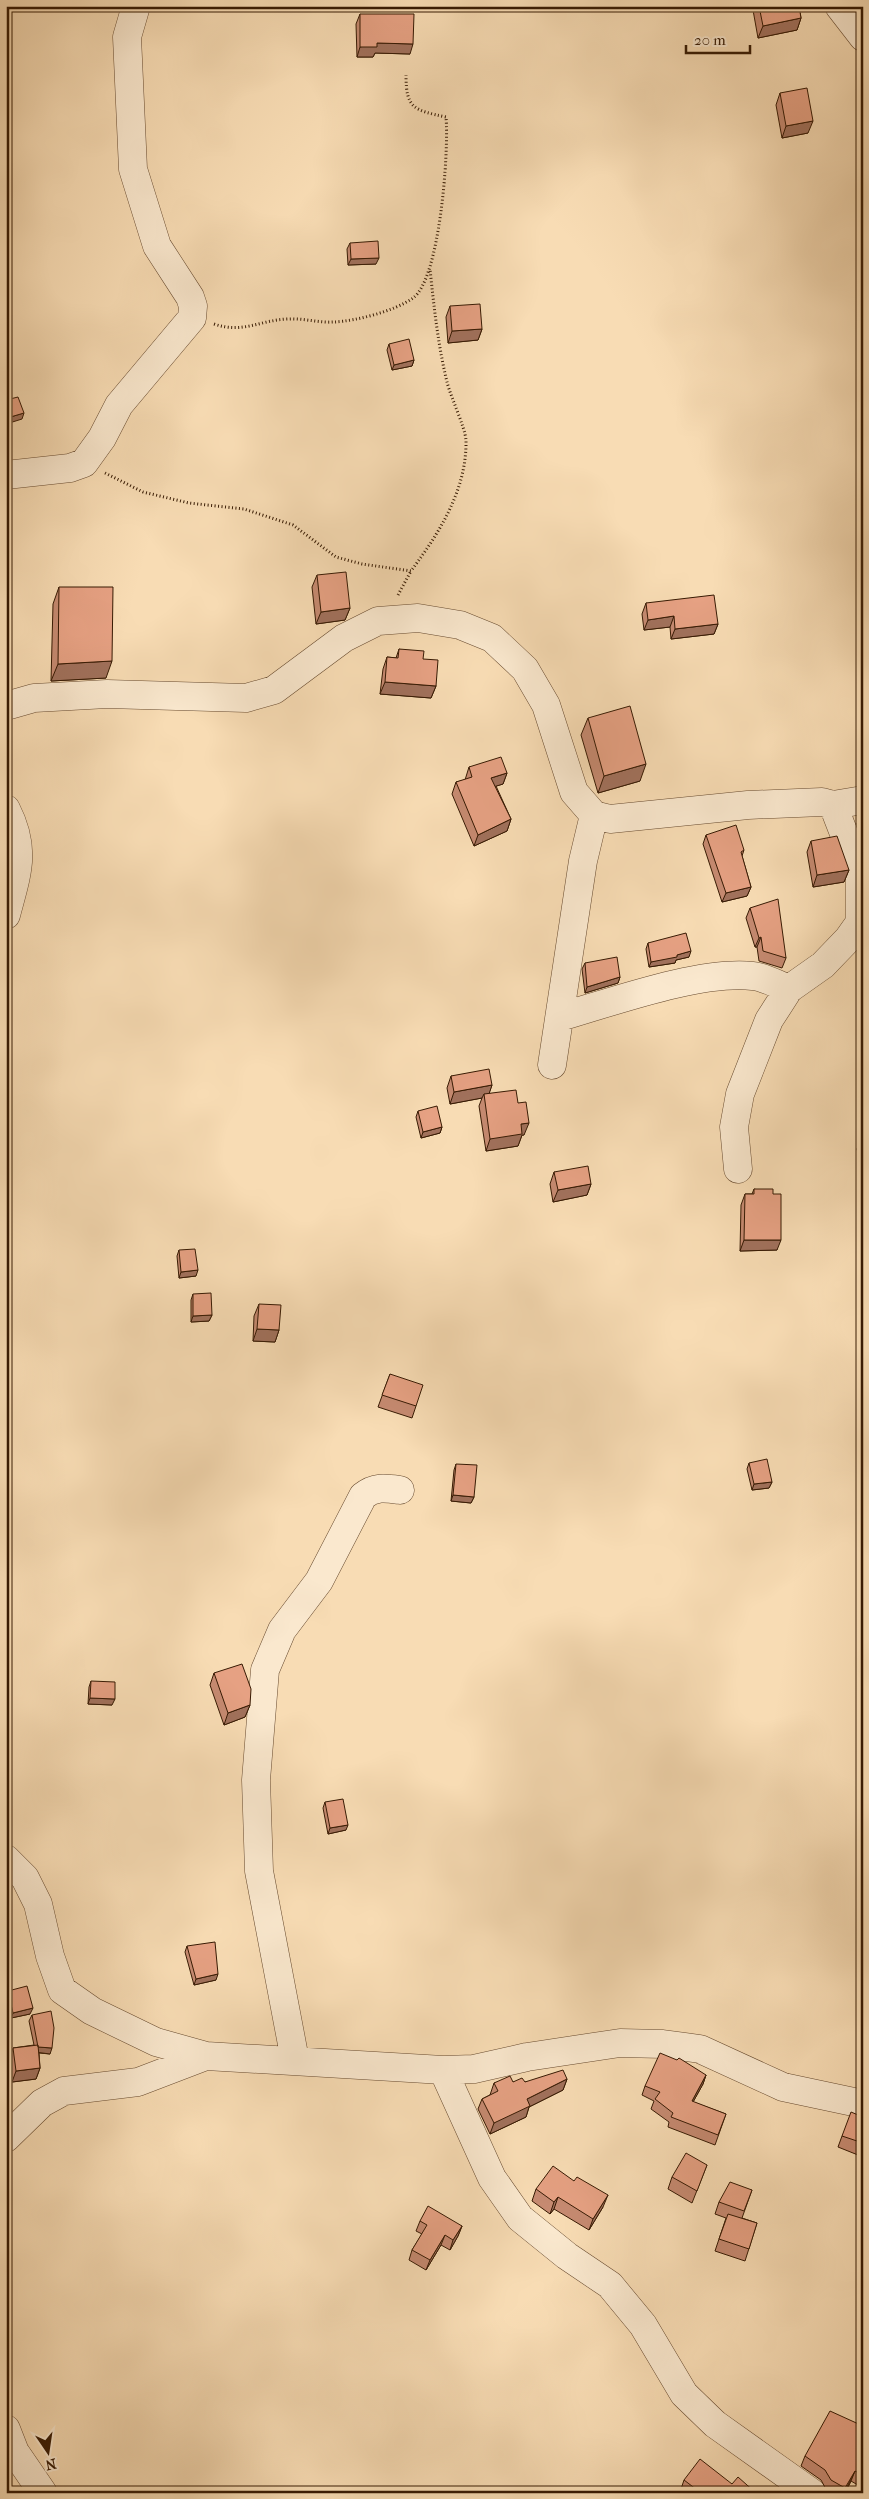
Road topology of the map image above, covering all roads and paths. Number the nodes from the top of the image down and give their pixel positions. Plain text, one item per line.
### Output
1 (136, 6) edge
2 (839, 6) edge
3 (863, 37) edge
4 (406, 75) dead end
5 (430, 269) junction
6 (192, 318) junction
7 (84, 463) junction
8 (6, 475) edge
9 (6, 706) edge
10 (863, 800) edge
11 (833, 805) junction
12 (6, 809) edge
13 (594, 815) junction
14 (6, 915) edge
15 (789, 989) junction
16 (560, 1017) junction
17 (552, 1065) dead end
18 (738, 1168) dead end
19 (400, 1490) dead end
20 (6, 1859) edge
21 (206, 2056) junction
22 (295, 2060) junction
23 (444, 2070) junction
24 (863, 2104) edge
25 (6, 2138) edge
26 (6, 2429) edge
27 (43, 2493) edge
28 (812, 2493) edge

1 - 6 street
2 - 3 street
4 - 5 path
5 - 6 path
5 - 7 path
6 - 7 street
7 - 8 street
9 - 13 street
10 - 11 street
11 - 13 street
11 - 15 street
12 - 14 street
13 - 16 street
15 - 16 street
15 - 18 street
16 - 17 street
19 - 22 street
20 - 21 street
21 - 22 street
21 - 25 street
22 - 23 street
23 - 24 street
23 - 28 street
26 - 27 street

